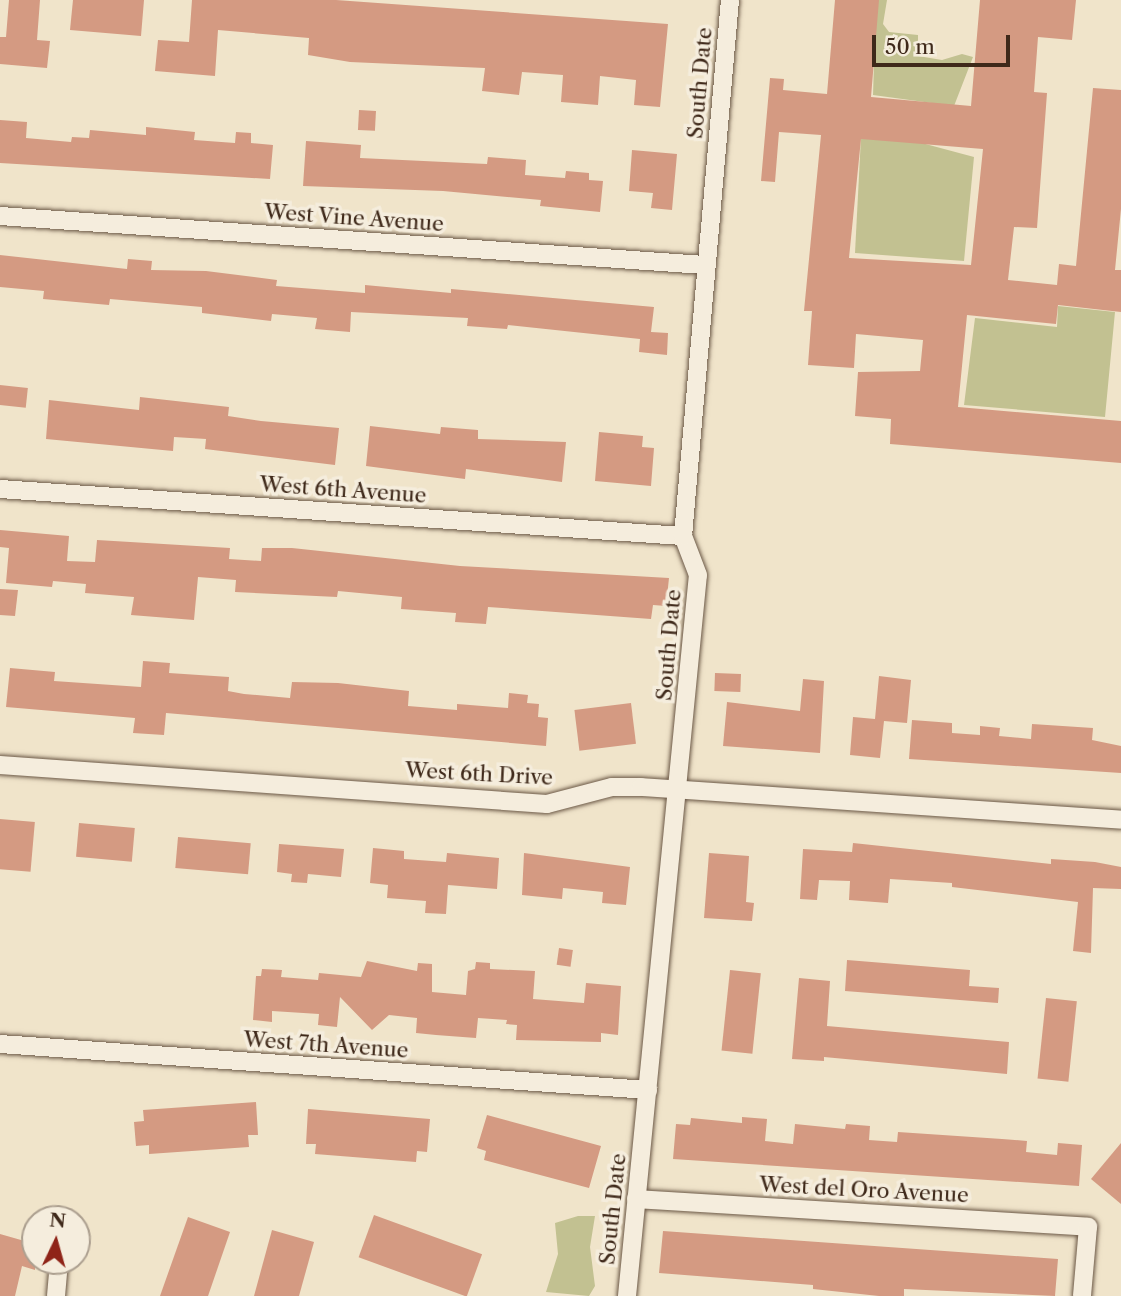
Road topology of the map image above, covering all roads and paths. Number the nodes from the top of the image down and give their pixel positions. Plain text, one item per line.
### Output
1 (730, 0) edge
2 (0, 216) edge
3 (705, 265) junction
4 (0, 489) edge
5 (683, 536) junction
6 (0, 765) edge
7 (678, 788) junction
8 (1121, 820) edge
9 (0, 1044) edge
10 (648, 1090) junction
11 (636, 1199) junction
12 (58, 1275) edge
13 (56, 1296) edge
14 (627, 1296) edge
15 (1083, 1296) edge

1 - 3 street, South Date
2 - 3 street, West Vine Avenue
3 - 5 street, South Date
4 - 5 street, West 6th Avenue
5 - 7 street, South Date
6 - 7 street, West 6th Drive
7 - 8 street, West 6th Drive
7 - 10 street, South Date
9 - 10 street, West 7th Avenue
10 - 11 street, South Date
11 - 14 street, South Date
11 - 15 street, West del Oro Avenue
12 - 13 street

